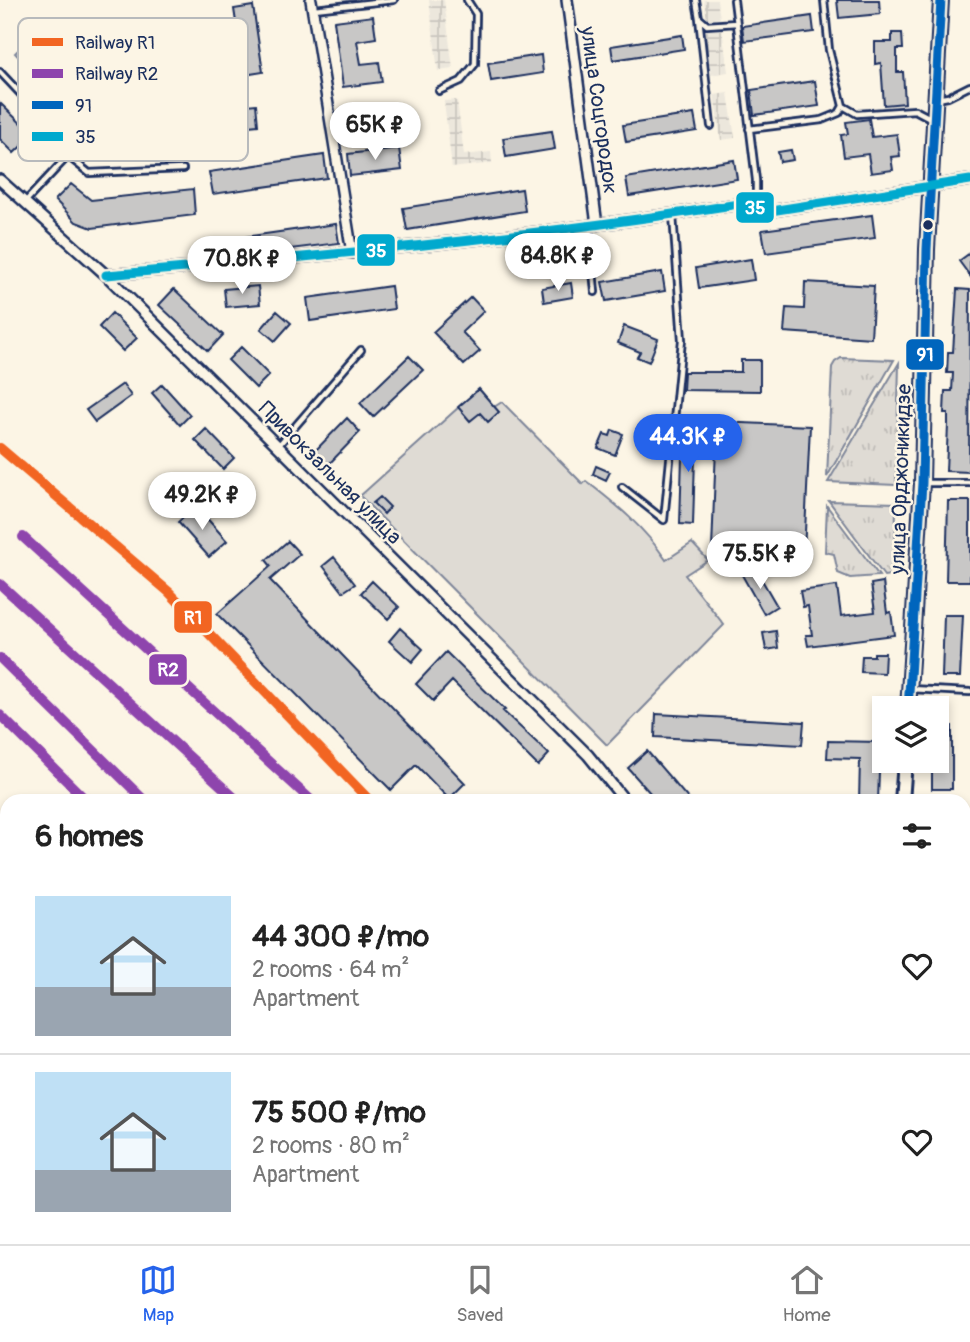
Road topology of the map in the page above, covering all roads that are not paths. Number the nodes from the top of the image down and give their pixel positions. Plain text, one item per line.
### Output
1 (394, 0) edge
2 (467, 0) edge
3 (567, 0) edge
4 (696, 0) edge
5 (734, 0) edge
6 (824, 0) edge
7 (942, 0) edge
8 (312, 5) edge
9 (699, 18) junction
10 (737, 23) junction
11 (0, 72) edge
12 (970, 86) edge
13 (18, 91) edge
14 (439, 91) dead end
15 (936, 99) junction
16 (843, 106) junction
17 (935, 121) junction
18 (711, 126) dead end
19 (749, 129) junction
20 (63, 161) edge
21 (74, 161) edge
22 (183, 169) dead end
23 (0, 180) edge
24 (970, 180) edge
25 (931, 186) junction
26 (24, 202) junction
27 (751, 202) junction
28 (673, 214) junction
29 (593, 226) junction
30 (352, 253) junction
31 (106, 275) junction
32 (595, 292) dead end
33 (361, 350) dead end
34 (278, 446) junction
35 (922, 483) junction
36 (970, 483) edge
37 (622, 487) dead end
38 (909, 689) junction
39 (970, 692) edge
40 (909, 696) edge
41 (904, 773) edge
42 (620, 794) edge
43 (903, 794) edge

1 - 8 lane
2 - 14 lane
3 - 29 street, улица Соцгородок
4 - 9 lane
5 - 10 lane
6 - 16 lane
7 - 15 street, улица Орджоникидзе
8 - 30 street
9 - 10 lane
9 - 18 lane
10 - 19 lane
11 - 13 lane
12 - 15 lane
15 - 17 street, улица Орджоникидзе
16 - 17 lane
16 - 19 lane
17 - 25 street, улица Орджоникидзе
19 - 27 lane
20 - 26 lane
21 - 22 lane
23 - 26 street, Привокзальная улица
24 - 25 street
25 - 27 street
25 - 35 street, улица Орджоникидзе
26 - 31 street, Привокзальная улица
27 - 28 street
28 - 29 street
28 - 37 lane
29 - 30 street
29 - 32 lane
30 - 31 street
31 - 34 street, Привокзальная улица
33 - 34 lane
34 - 42 street, Привокзальная улица
35 - 36 lane
35 - 38 street, улица Орджоникидзе
38 - 39 lane
38 - 40 street, улица Орджоникидзе
41 - 43 street

